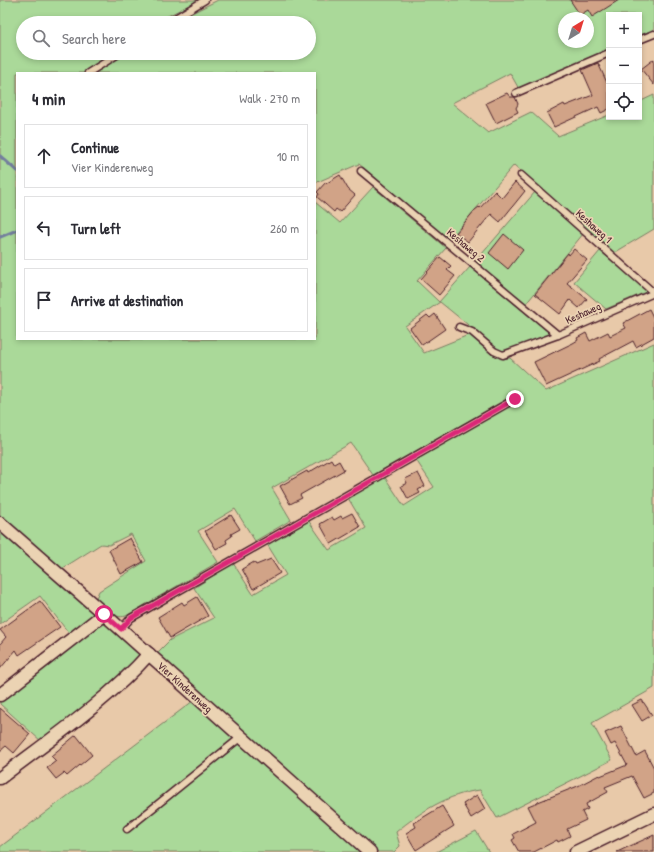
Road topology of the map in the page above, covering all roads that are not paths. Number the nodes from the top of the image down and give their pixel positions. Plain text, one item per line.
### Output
1 (205, 0) edge
2 (179, 16) edge
3 (654, 34) edge
4 (642, 39) edge
5 (606, 54) edge
6 (109, 60) edge
7 (90, 72) edge
8 (516, 93) dead end
9 (361, 171) dead end
10 (521, 175) dead end
11 (654, 293) edge
12 (459, 327) dead end
13 (558, 335) junction
14 (515, 399) dead end
15 (0, 523) edge
16 (104, 614) junction
17 (121, 629) junction
18 (149, 654) junction
19 (0, 695) edge
20 (241, 737) junction
21 (0, 778) edge
22 (654, 814) edge
23 (127, 829) dead end
24 (370, 852) edge
25 (576, 852) edge

1 - 2 lane
3 - 4 lane
5 - 8 lane
6 - 7 lane
9 - 13 lane, Keshaweg 2
10 - 11 lane, Keshaweg 1
11 - 13 lane, Keshaweg
12 - 13 lane, Keshaweg
14 - 17 lane
15 - 16 street, Vier Kinderenweg
16 - 17 street, Vier Kinderenweg
16 - 19 street
17 - 18 street, Vier Kinderenweg
18 - 20 street, Vier Kinderenweg
18 - 21 street
20 - 23 lane
20 - 24 street, Vier Kinderenweg
22 - 25 street

